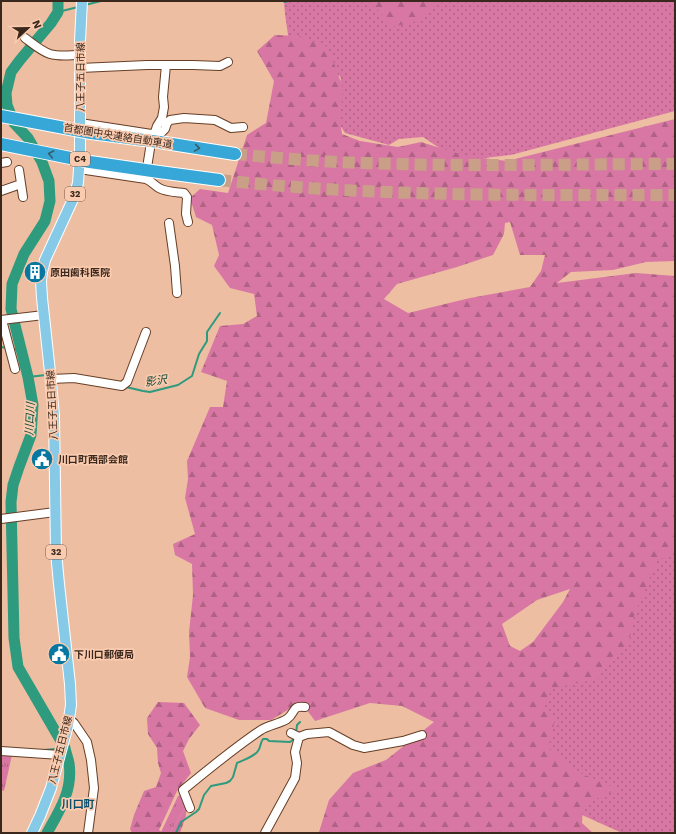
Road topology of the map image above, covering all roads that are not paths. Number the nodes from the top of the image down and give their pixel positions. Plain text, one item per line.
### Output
1 (81, 4) edge
2 (25, 38) dead end
3 (80, 55) junction
4 (228, 62) dead end
5 (166, 65) junction
6 (80, 68) junction
7 (1, 116) edge
8 (80, 123) junction
9 (243, 127) dead end
10 (155, 137) junction
11 (1, 144) edge
12 (235, 154) tunnel mouth
13 (79, 169) junction
14 (19, 170) dead end
15 (146, 179) junction
16 (219, 180) tunnel mouth
17 (21, 184) junction
18 (1, 191) edge
19 (23, 198) dead end
20 (188, 222) dead end
21 (169, 224) dead end
22 (176, 293) dead end
23 (44, 315) junction
24 (3, 320) edge
25 (146, 332) dead end
26 (15, 369) dead end
27 (51, 376) junction
28 (55, 512) junction
29 (1, 519) edge
30 (305, 707) dead end
31 (69, 722) junction
32 (422, 735) dead end
33 (1, 751) edge
34 (60, 755) junction
35 (190, 808) dead end
36 (32, 833) edge
37 (88, 833) edge
38 (265, 833) edge

1 - 3 main road, 八王子五日市線 / 32
2 - 3 street
3 - 6 main road, 八王子五日市線 / 32
4 - 5 street
5 - 6 street
5 - 10 street
6 - 8 main road, 八王子五日市線 / 32
7 - 10 highway, 首都圏中央連絡自動車道, bridge
8 - 10 street
8 - 13 main road, 八王子五日市線 / 32
9 - 10 street
10 -> 12 highway, 首都圏中央連絡自動車道
10 - 15 street
16 -> 11 highway, C4, bridge
13 - 15 street
13 - 23 main road, 八王子五日市線 / 32
14 - 17 street
15 - 20 street
17 - 18 street
17 - 19 street
21 - 22 street
23 - 24 street
23 - 27 main road, 八王子五日市線 / 32
24 - 26 street
25 - 27 street
27 - 28 main road, 八王子五日市線 / 32
28 - 29 street
28 - 31 main road, 八王子五日市線 / 32
30 - 35 street
31 - 34 main road, 八王子五日市線 / 32
31 - 37 street
32 - 38 street
33 - 34 street
34 - 36 main road, 八王子五日市線 / 32

